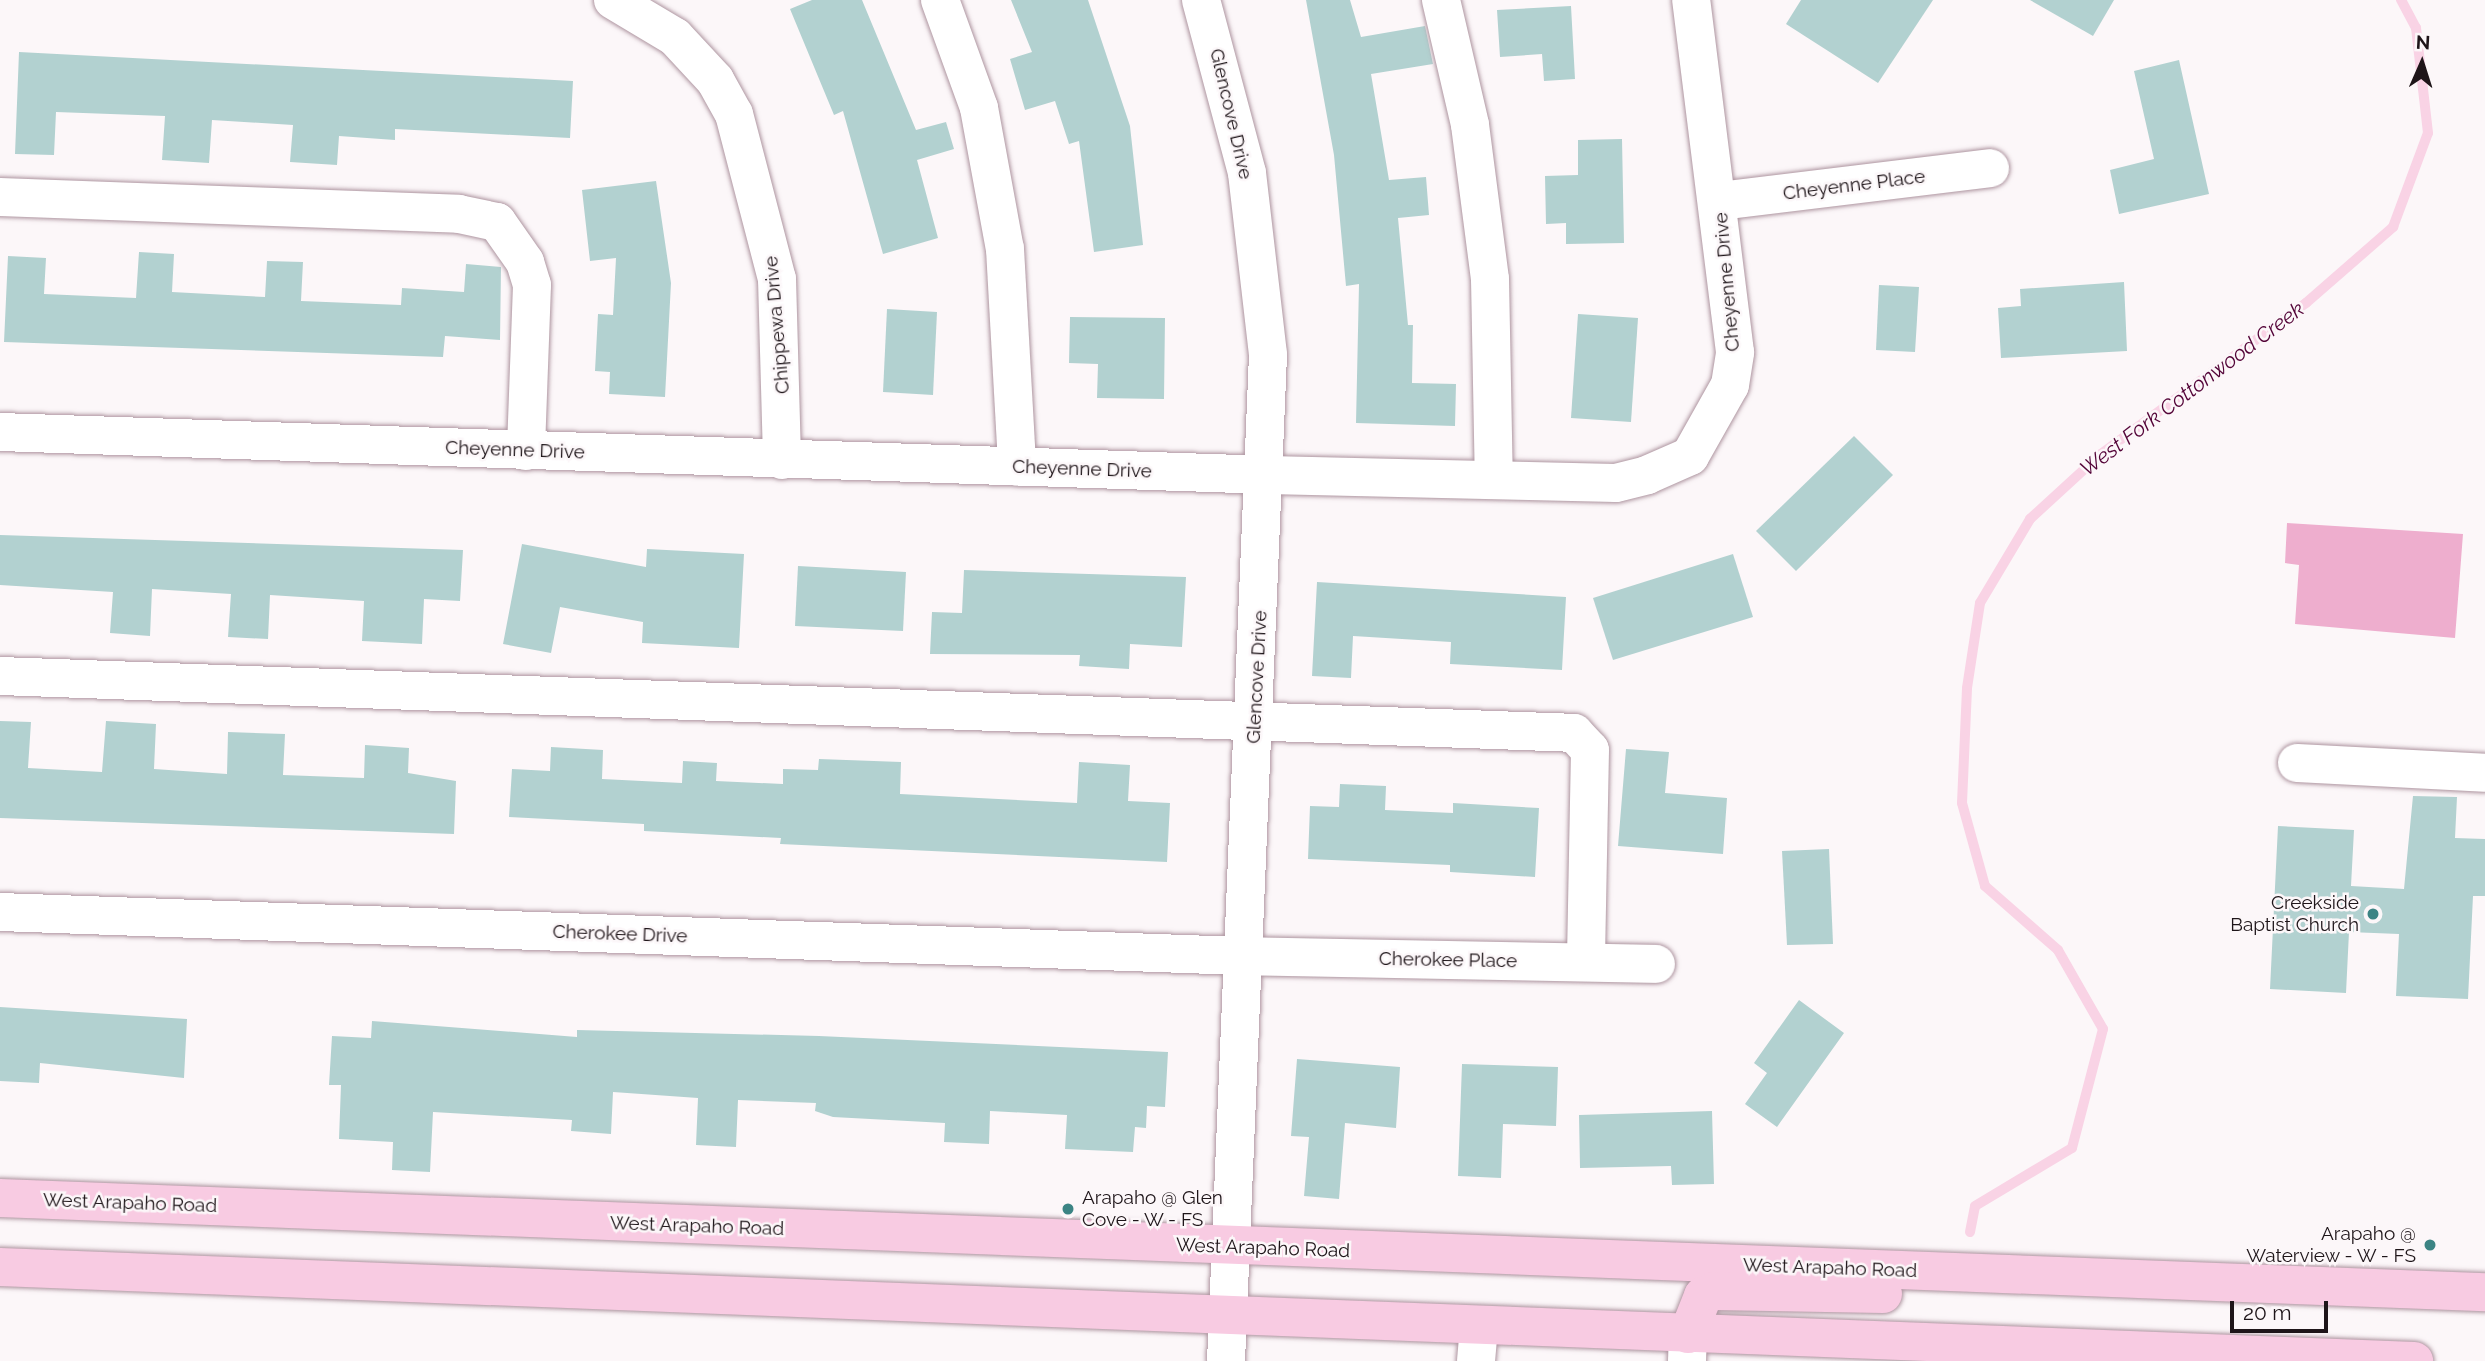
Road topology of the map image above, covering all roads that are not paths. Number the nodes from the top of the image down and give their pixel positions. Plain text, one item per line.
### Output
1 (613, 0) edge
2 (940, 0) edge
3 (1201, 0) edge
4 (1441, 0) edge
5 (1691, 0) edge
6 (1990, 168) dead end
7 (0, 197) edge
8 (1719, 201) junction
9 (0, 432) edge
10 (526, 451) junction
11 (782, 460) junction
12 (1017, 467) junction
13 (1268, 475) junction
14 (1494, 480) junction
15 (0, 676) edge
16 (1255, 722) junction
17 (2297, 762) dead end
18 (2485, 773) edge
19 (0, 912) edge
20 (1240, 956) junction
21 (1586, 962) junction
22 (1656, 964) dead end
23 (0, 1198) edge
24 (1228, 1247) junction
25 (0, 1267) edge
26 (1946, 1273) junction
27 (2485, 1292) edge
28 (1227, 1318) junction
29 (1478, 1344) edge
30 (1688, 1347) edge
31 (1226, 1361) edge
32 (2414, 1361) edge

1 - 11 street, Chippewa Drive
2 - 12 street
3 - 13 street, Glencove Drive
4 - 14 street
5 - 8 street, Cheyenne Drive
6 - 8 street, Cheyenne Place
7 - 10 street
8 - 14 street, Cheyenne Drive
9 - 10 street, Cheyenne Drive
10 - 11 street, Cheyenne Drive
11 - 12 street, Cheyenne Drive
12 - 13 street, Cheyenne Drive
13 - 14 street, Cheyenne Drive
13 - 16 street, Glencove Drive
15 - 16 street
16 - 20 street, Glencove Drive
16 - 21 street
17 - 18 street
19 - 20 street, Cherokee Drive
20 - 21 street, Cherokee Place
20 - 24 street, Glencove Drive
21 - 22 street, Cherokee Place
23 - 24 main road, West Arapaho Road
24 - 26 main road, West Arapaho Road
24 - 28 street, Glencove Drive
25 - 28 main road
26 - 27 main road, West Arapaho Road
26 - 30 main road
28 - 29 main road
28 - 31 street, Glencove Drive
29 - 30 main road
30 - 32 main road

